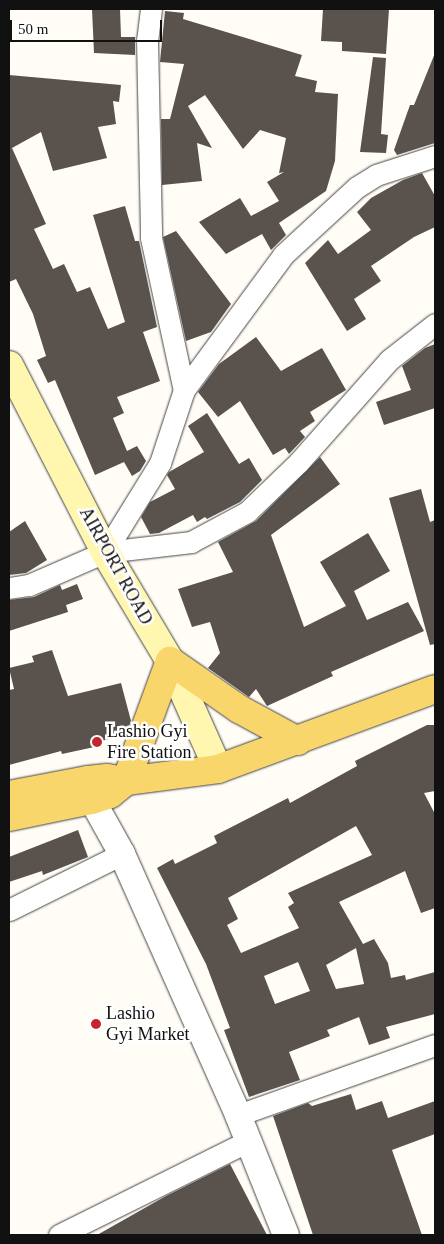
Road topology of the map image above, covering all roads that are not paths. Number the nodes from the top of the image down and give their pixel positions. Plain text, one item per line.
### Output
1 (151, 9) edge
2 (435, 156) edge
3 (435, 324) edge
4 (9, 365) edge
5 (184, 390) junction
6 (105, 552) junction
7 (9, 588) edge
8 (170, 661) junction
9 (435, 689) edge
10 (298, 741) junction
11 (218, 769) junction
12 (126, 782) junction
13 (9, 795) edge
14 (92, 800) junction
15 (9, 817) edge
16 (122, 854) junction
17 (9, 910) edge
18 (435, 1045) edge
19 (238, 1115) junction
20 (248, 1141) junction
21 (59, 1235) edge
22 (286, 1235) edge

1 - 5 street
2 - 5 street
3 - 6 street
4 - 6 main road, AIRPORT ROAD
5 - 6 street
6 - 7 street
6 - 8 main road, AIRPORT ROAD
8 - 10 main road
8 - 11 main road, AIRPORT ROAD
8 - 12 main road
9 - 10 main road
10 - 11 main road
11 - 12 main road
12 - 13 main road
12 - 14 main road
14 - 15 main road
14 - 16 street
16 - 17 street
16 - 19 street
18 - 19 street
19 - 20 street
20 - 21 street
20 - 22 street

